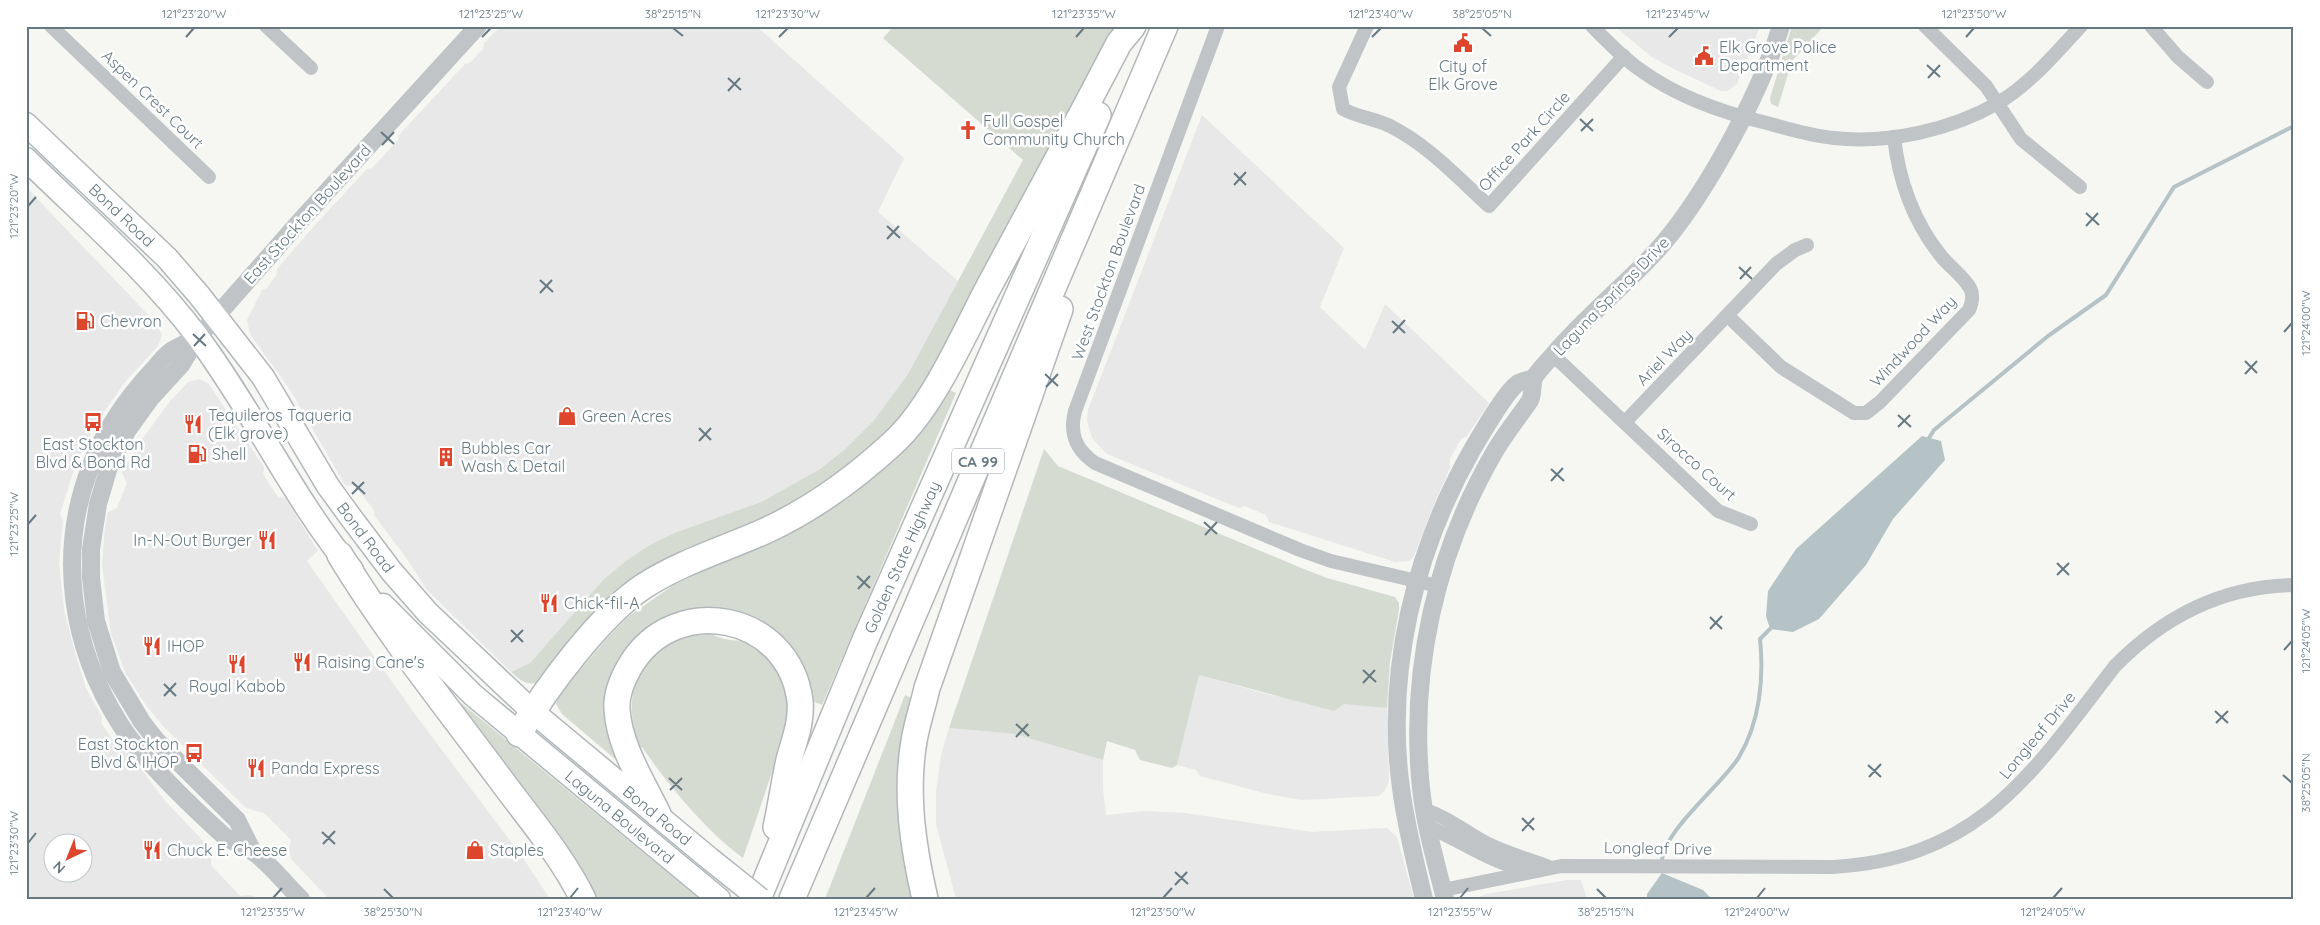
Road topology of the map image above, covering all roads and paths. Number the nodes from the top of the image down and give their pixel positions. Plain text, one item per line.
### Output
1 (51, 26) edge
2 (266, 26) edge
3 (478, 26) edge
4 (1135, 26) edge
5 (1165, 26) edge
6 (1218, 26) edge
7 (1367, 26) edge
8 (1592, 26) edge
9 (1781, 26) edge
10 (1925, 26) edge
11 (2081, 26) edge
12 (2151, 26) edge
13 (1624, 56) junction
14 (311, 68) dead end
15 (2207, 82) dead end
16 (1134, 100) junction
17 (1997, 103) junction
18 (1742, 117) junction
19 (26, 124) edge
20 (1894, 137) junction
21 (26, 159) edge
22 (209, 176) dead end
23 (2080, 188) dead end
24 (1807, 246) dead end
25 (216, 316) junction
26 (1728, 316) junction
27 (198, 337) junction
28 (1553, 355) junction
29 (1534, 378) junction
30 (1626, 422) junction
31 (1751, 524) dead end
32 (74, 526) junction
33 (340, 555) junction
34 (1416, 582) junction
35 (2294, 585) edge
36 (1438, 586) junction
37 (96, 621) junction
38 (532, 711) junction
39 (520, 734) junction
40 (658, 814) junction
41 (1426, 818) junction
42 (253, 852) junction
43 (1548, 867) junction
44 (1529, 871) junction
45 (762, 892) edge
46 (1444, 894) edge
47 (301, 899) edge
48 (583, 899) edge
49 (719, 899) edge
50 (792, 899) edge
51 (925, 899) edge
52 (1424, 899) edge

1 - 22 street, Aspen Crest Court
2 - 14 street
3 - 25 street, East Stockton Boulevard
4 - 38 highway
4 - 45 highway, Golden State Highway / CA 99
5 - 16 highway, Golden State Highway / CA 99
6 - 34 street, West Stockton Boulevard
7 - 13 street, Office Park Circle
8 - 13 street
9 - 18 street, Laguna Springs Drive
10 - 17 street
11 - 17 street
12 - 15 street
13 - 18 street
16 - 50 highway, Golden State Highway / CA 99
16 - 51 highway
17 - 20 street
17 - 23 street
18 - 20 street
18 - 28 street, Laguna Springs Drive
19 - 25 main road, Bond Road
20 - 26 street, Windwood Way
21 - 27 main road, Bond Road
24 - 26 street, Ariel Way
25 - 27 street, East Stockton Boulevard
25 - 38 main road, Bond Road
26 - 30 street, Ariel Way
27 - 32 street, East Stockton Boulevard
27 - 33 main road, Bond Road
27 - 37 street, East Stockton Boulevard
28 - 29 street, Laguna Springs Drive
28 - 30 street, Sirocco Court
29 - 34 street, Laguna Springs Drive
29 - 36 street, Laguna Springs Drive
30 - 31 street, Sirocco Court
32 - 37 street
32 - 42 street, East Stockton Boulevard
33 - 39 main road, Bond Road
33 - 48 highway
34 - 36 street, West Stockton Boulevard
34 - 52 street, Laguna Springs Drive
35 - 43 street, Longleaf Drive
36 - 41 street, Laguna Springs Drive
37 - 42 street, East Stockton Boulevard
38 - 39 highway
38 - 40 main road, Bond Road
39 - 49 main road, Laguna Boulevard
40 - 45 main road, Bond Road, bridge
40 - 45 highway
41 - 43 street, Longleaf Drive
41 - 44 street, Longleaf Drive
41 - 46 street, Laguna Springs Drive
42 - 47 street, East Stockton Boulevard
43 - 44 street, Longleaf Drive
44 - 46 street, Longleaf Drive

